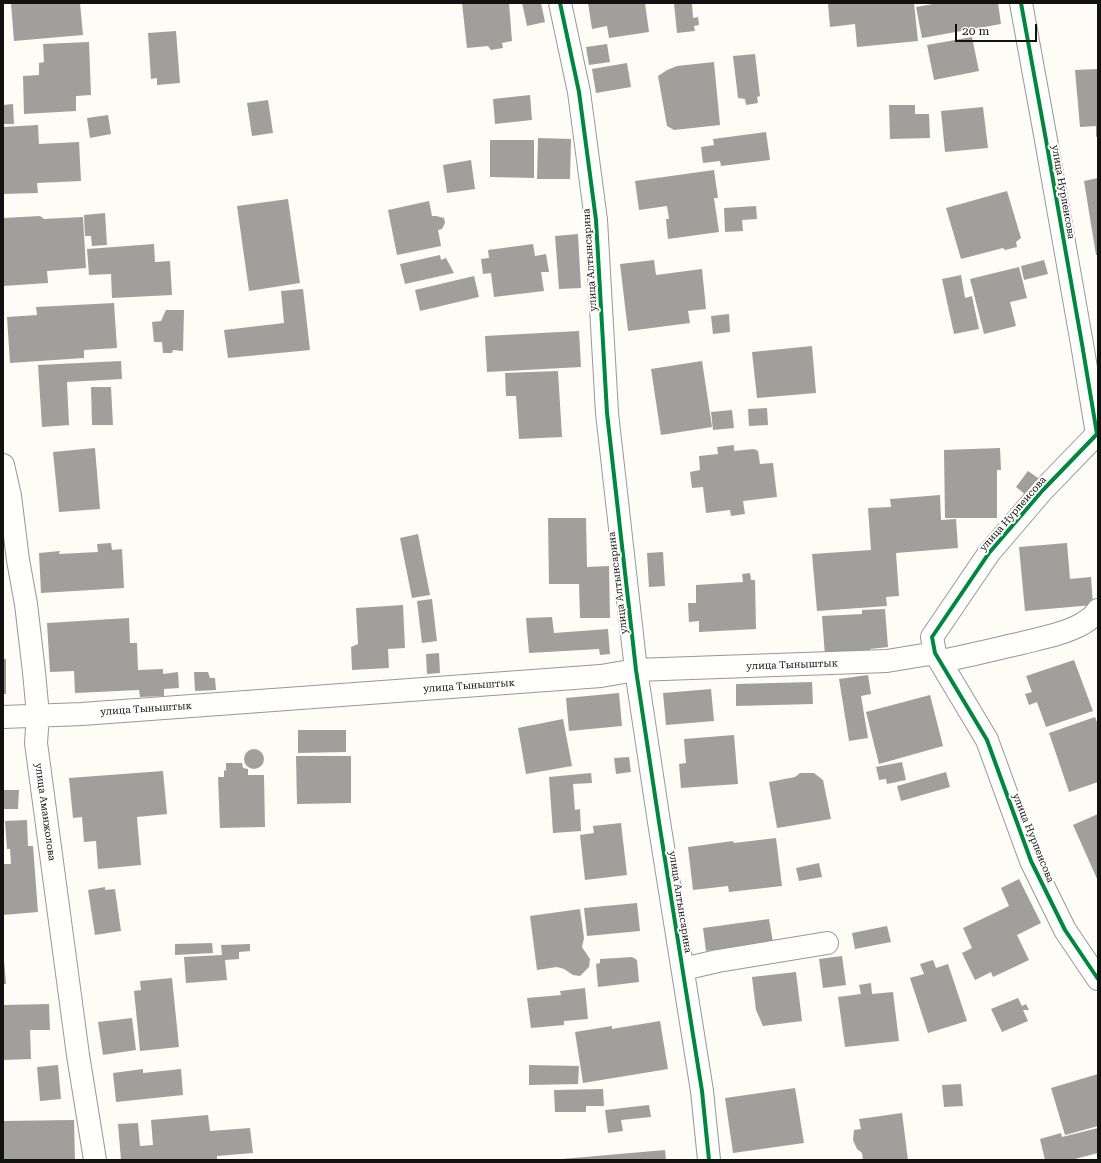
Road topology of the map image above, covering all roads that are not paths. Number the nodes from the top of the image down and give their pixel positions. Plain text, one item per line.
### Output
1 (560, 3) edge
2 (1021, 3) edge
3 (1090, 338) edge
4 (1097, 434) edge
5 (3, 465) edge
6 (1098, 610) edge
7 (938, 657) junction
8 (636, 670) junction
9 (38, 716) junction
10 (3, 718) edge
11 (827, 943) dead end
12 (683, 969) junction
13 (1098, 979) edge
14 (95, 1160) edge
15 (709, 1160) edge

1 - 8 street, улица Алтынсарина
2 - 3 street, улица Нурпеисова
3 - 4 street, улица Нурпеисова
4 - 7 street, улица Нурпеисова
5 - 9 street, улица Аманжолова
6 - 7 street, улица Тыныштык
7 - 8 street, улица Тыныштык
7 - 13 street, улица Нурпеисова
8 - 9 street, улица Тыныштык
8 - 12 street, улица Алтынсарина
9 - 10 street, улица Тыныштык
9 - 14 street, улица Аманжолова
11 - 12 street
12 - 15 street, улица Алтынсарина

